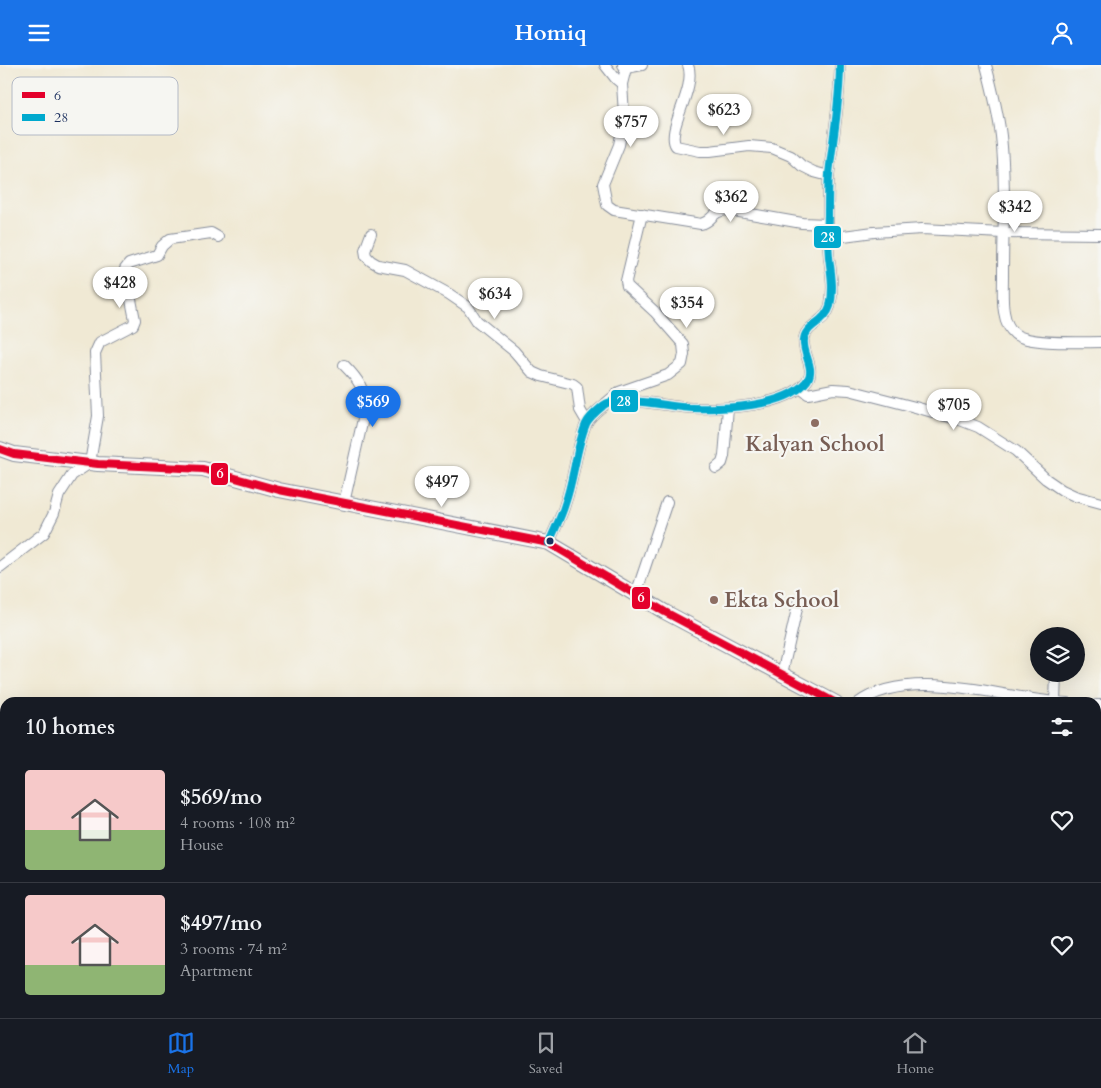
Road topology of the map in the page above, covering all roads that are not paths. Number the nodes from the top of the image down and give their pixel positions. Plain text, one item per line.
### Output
1 (605, 65) edge
2 (642, 65) edge
3 (688, 65) edge
4 (840, 65) edge
5 (986, 65) edge
6 (625, 66) edge
7 (622, 84) junction
8 (829, 176) junction
9 (642, 214) junction
10 (827, 224) junction
11 (1003, 233) junction
12 (371, 234) dead end
13 (1101, 234) edge
14 (218, 237) dead end
15 (828, 238) junction
16 (1101, 342) edge
17 (344, 365) dead end
18 (800, 388) junction
19 (606, 403) junction
20 (728, 408) junction
21 (587, 423) junction
22 (0, 449) edge
23 (90, 463) junction
24 (716, 468) dead end
25 (667, 502) dead end
26 (344, 503) junction
27 (1101, 503) edge
28 (549, 543) junction
29 (0, 567) edge
30 (636, 594) junction
31 (799, 601) dead end
32 (782, 674) junction
33 (1055, 682) edge
34 (825, 697) edge
35 (866, 697) edge
36 (1025, 697) edge
37 (1054, 697) edge

1 - 7 street
2 - 6 street
3 - 8 street
4 - 8 street
5 - 11 street
6 - 7 street
7 - 9 street
8 - 10 street
9 - 10 street
9 - 19 street
10 - 15 street
11 - 13 street
11 - 15 street
11 - 16 street
12 - 21 street
14 - 23 street
15 - 18 street
17 - 26 street
18 - 20 street
18 - 27 street
19 - 20 street
19 - 21 street
20 - 24 street
21 - 28 street
22 - 23 main road
23 - 26 main road
23 - 29 street
25 - 30 street
26 - 28 main road
28 - 30 main road
30 - 32 main road
31 - 32 street
32 - 34 main road
33 - 37 street
35 - 36 street

